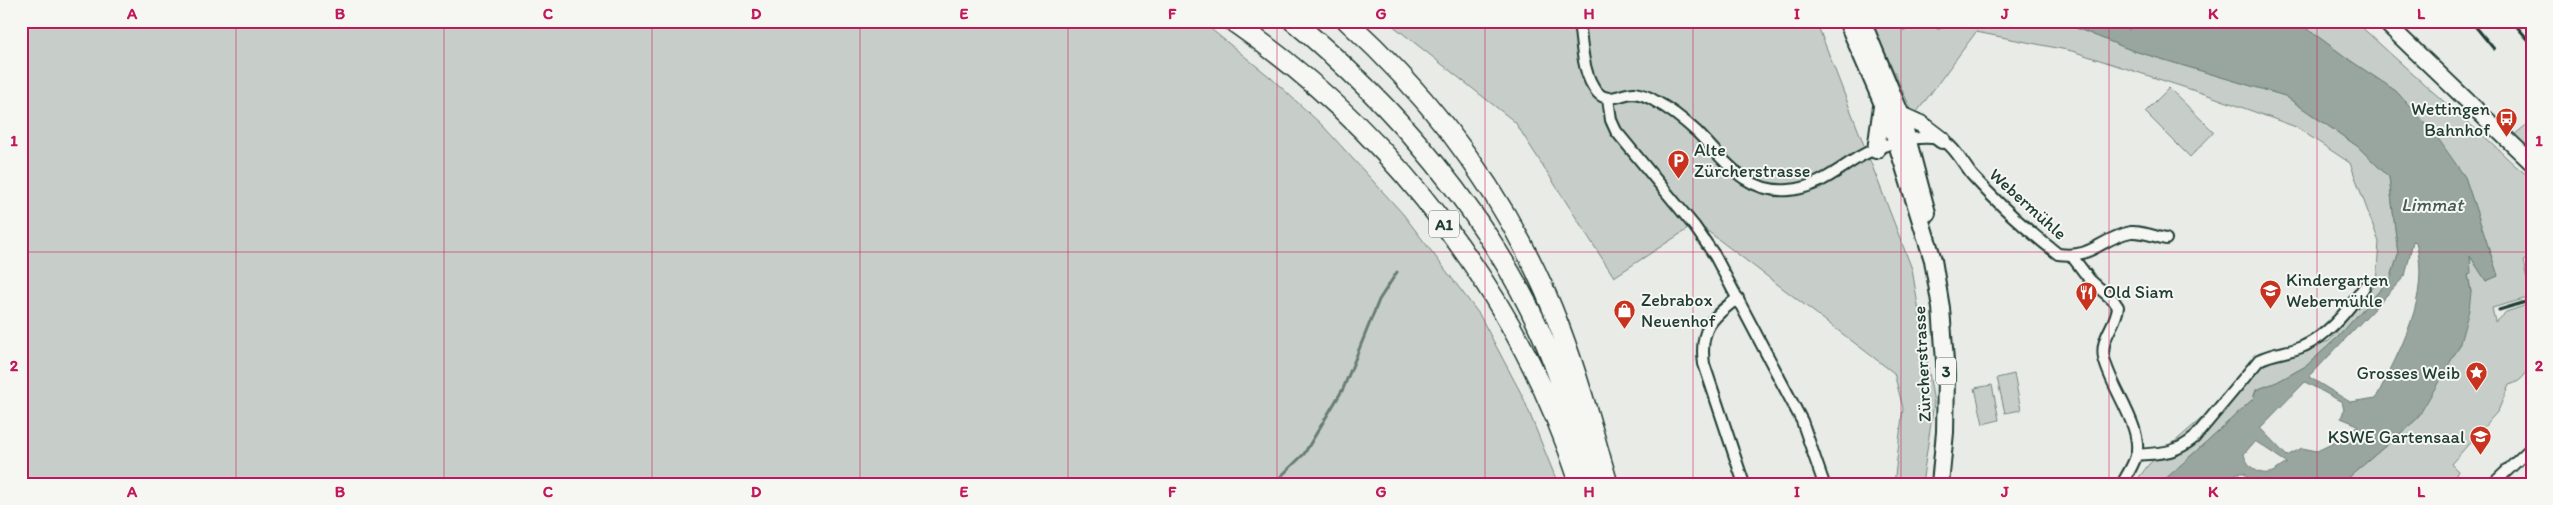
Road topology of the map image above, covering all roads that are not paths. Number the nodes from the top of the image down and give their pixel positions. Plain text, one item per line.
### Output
1 (1232, 21) edge
2 (1293, 21) edge
3 (1347, 21) edge
4 (1579, 21) edge
5 (1847, 21) edge
6 (1862, 21) edge
7 (2384, 21) edge
8 (1608, 98) junction
9 (1882, 102) junction
10 (1901, 116) junction
11 (1942, 140) junction
12 (1903, 142) junction
13 (1876, 150) junction
14 (2532, 163) edge
15 (2166, 239) dead end
16 (2070, 256) junction
17 (2364, 286) dead end
18 (1738, 298) junction
19 (2532, 447) edge
20 (2136, 455) junction
21 (1580, 484) edge
22 (1591, 484) edge
23 (1608, 484) edge
24 (1744, 484) edge
25 (1824, 484) edge
26 (1940, 484) edge
27 (2122, 484) edge
28 (2493, 484) edge

1 - 21 highway, A1
2 - 22 highway, A1
3 - 23 highway
4 - 8 street
5 - 9 main road, 3
6 - 10 main road, 3
7 - 14 main road
8 - 13 street
8 - 18 street
9 - 12 main road, 3
9 - 13 main road
10 - 11 main road
10 - 12 main road, 3
11 - 12 street
11 - 16 street, Webermühle
12 - 13 street
12 - 26 main road, Zürcherstrasse / 3
15 - 16 street, Webermühle
16 - 20 street
17 - 20 street
18 - 24 street
18 - 25 street
19 - 28 street
20 - 27 street

